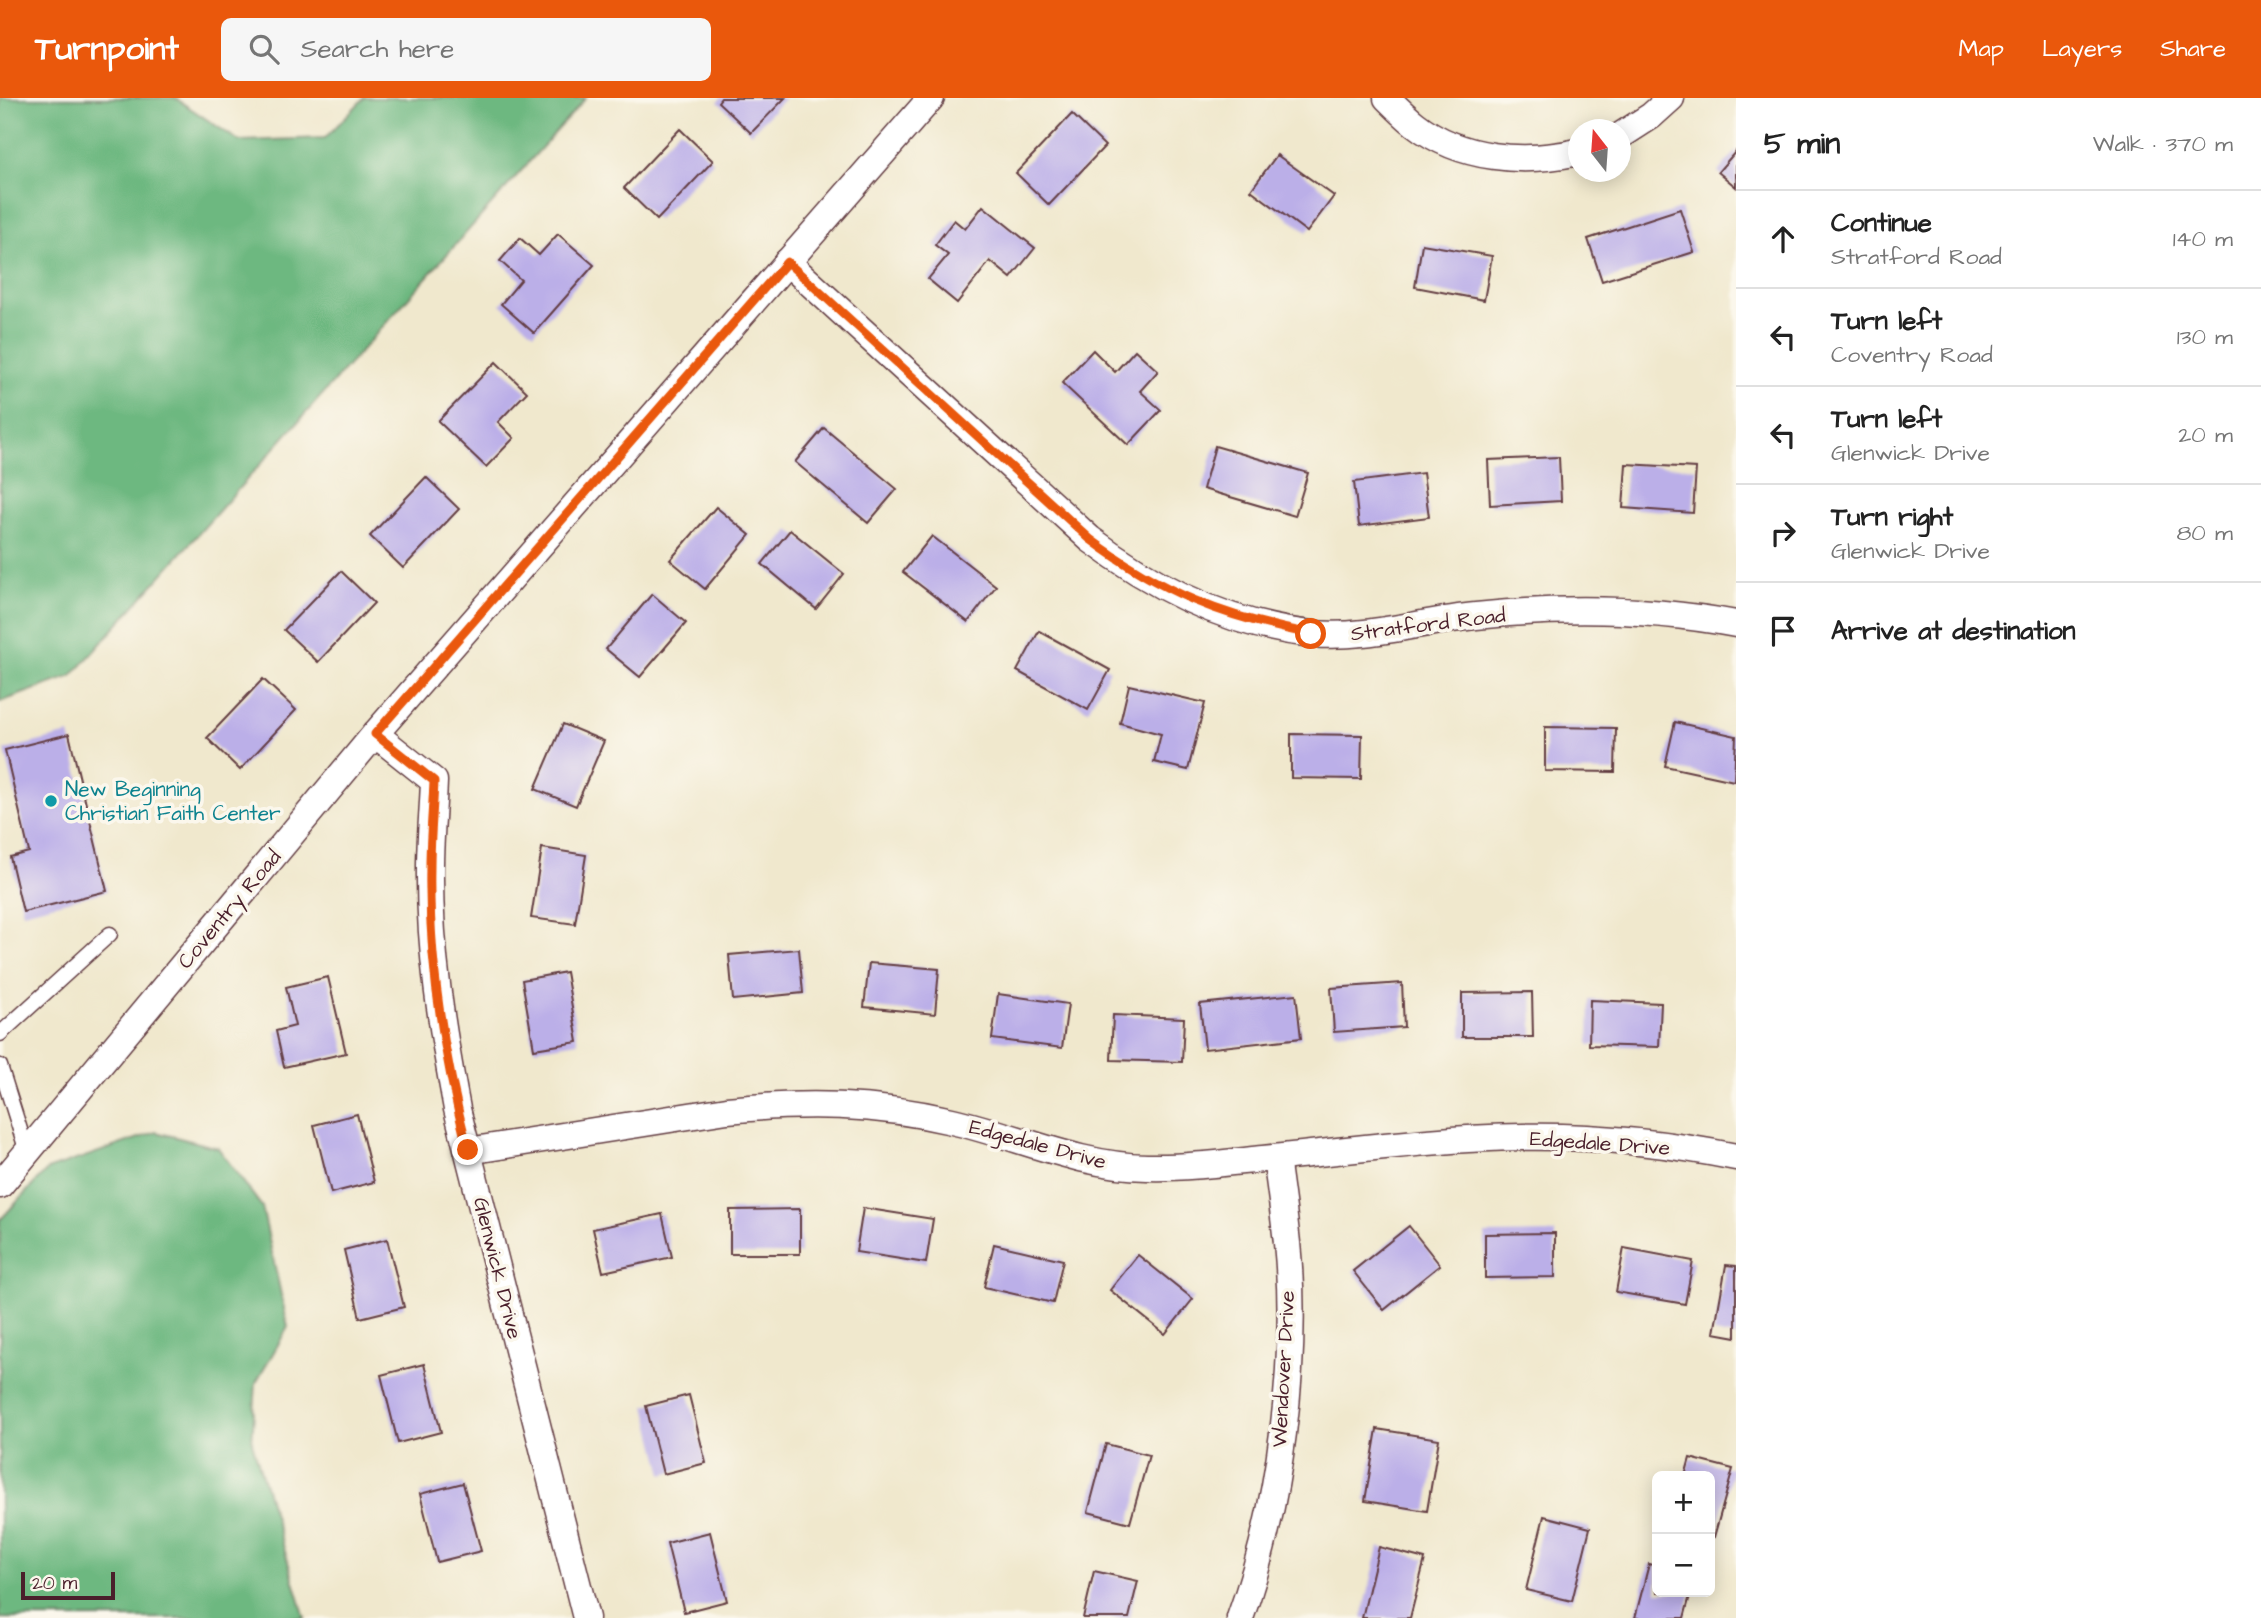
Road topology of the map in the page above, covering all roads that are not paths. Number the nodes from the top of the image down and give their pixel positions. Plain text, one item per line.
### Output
1 (931, 98) edge
2 (1387, 98) edge
3 (1671, 98) edge
4 (1631, 129) edge
5 (1568, 154) edge
6 (787, 262) junction
7 (1736, 624) edge
8 (375, 734) junction
9 (110, 934) dead end
10 (0, 1034) edge
11 (0, 1066) edge
12 (468, 1150) junction
13 (27, 1152) junction
14 (1736, 1157) edge
15 (1276, 1158) junction
16 (0, 1185) edge
17 (586, 1618) edge
18 (1240, 1618) edge

1 - 6 street, Coventry Road
2 - 5 street
3 - 4 street
6 - 7 street, Stratford Road
6 - 8 street, Coventry Road
8 - 12 street, Glenwick Drive
8 - 13 street, Coventry Road
9 - 10 lane
11 - 13 lane
12 - 15 street, Edgedale Drive
12 - 17 street, Glenwick Drive
13 - 16 street, Coventry Road
14 - 15 street, Edgedale Drive
15 - 18 street, Wendover Drive

